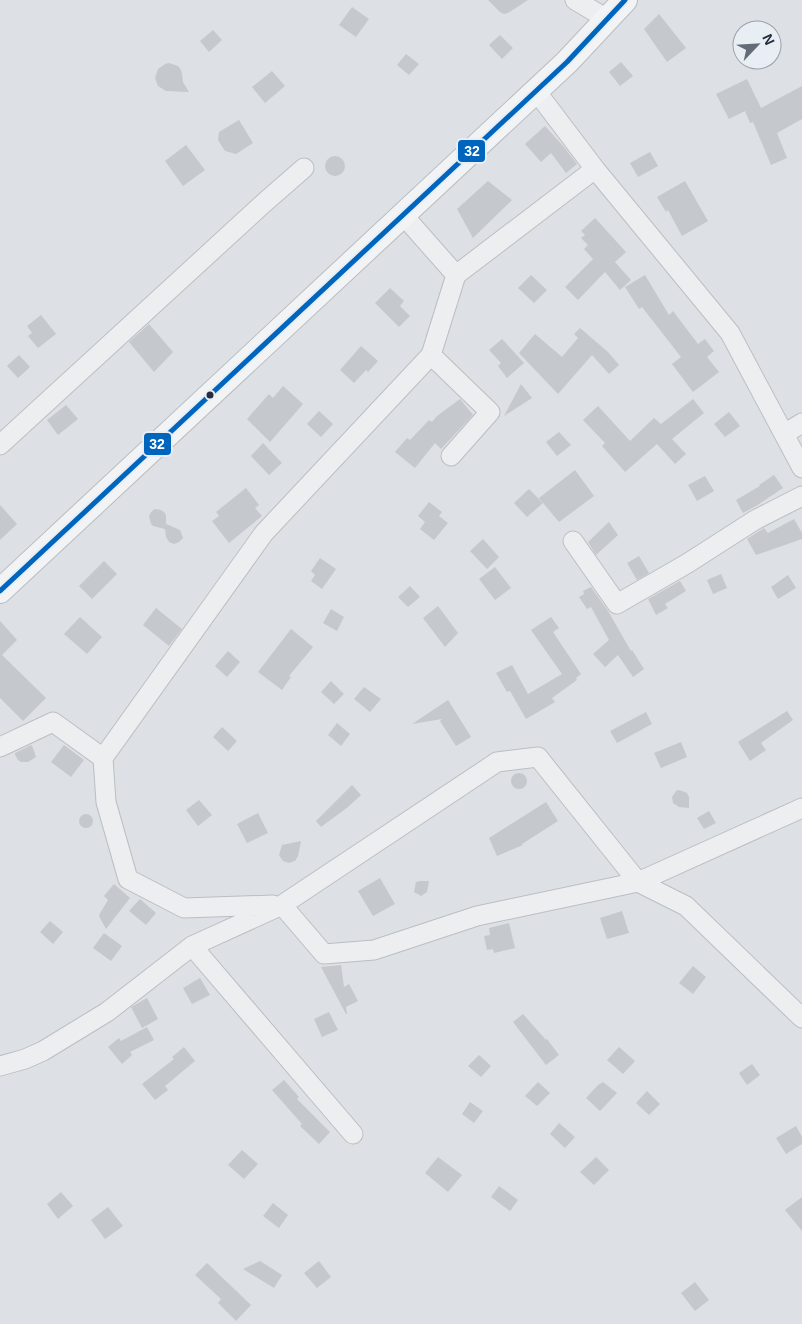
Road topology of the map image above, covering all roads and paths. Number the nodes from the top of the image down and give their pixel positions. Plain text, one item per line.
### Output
1 (575, 0) edge
2 (625, 0) edge
3 (607, 19) junction
4 (536, 91) junction
5 (304, 168) dead end
6 (595, 168) junction
7 (403, 215) junction
8 (456, 275) junction
9 (431, 355) junction
10 (802, 423) edge
11 (784, 434) junction
12 (0, 445) edge
13 (451, 456) dead end
14 (802, 468) edge
15 (802, 496) edge
16 (573, 542) dead end
17 (0, 590) edge
18 (0, 747) edge
19 (102, 758) junction
20 (802, 808) edge
21 (638, 882) junction
22 (282, 905) junction
23 (192, 946) junction
24 (802, 1018) edge
25 (0, 1066) edge
26 (353, 1134) dead end

1 - 3 street
2 - 3 main road
3 - 4 main road
4 - 6 street
4 - 7 main road
5 - 12 street
6 - 8 street
6 - 11 street
7 - 8 street
7 - 17 main road
8 - 9 street
9 - 13 street
9 - 19 street
10 - 11 street
11 - 14 street
15 - 16 street
18 - 19 street
19 - 22 street
20 - 21 street
21 - 22 street
21 - 22 street
21 - 24 street
22 - 23 street
23 - 25 street
23 - 26 street

